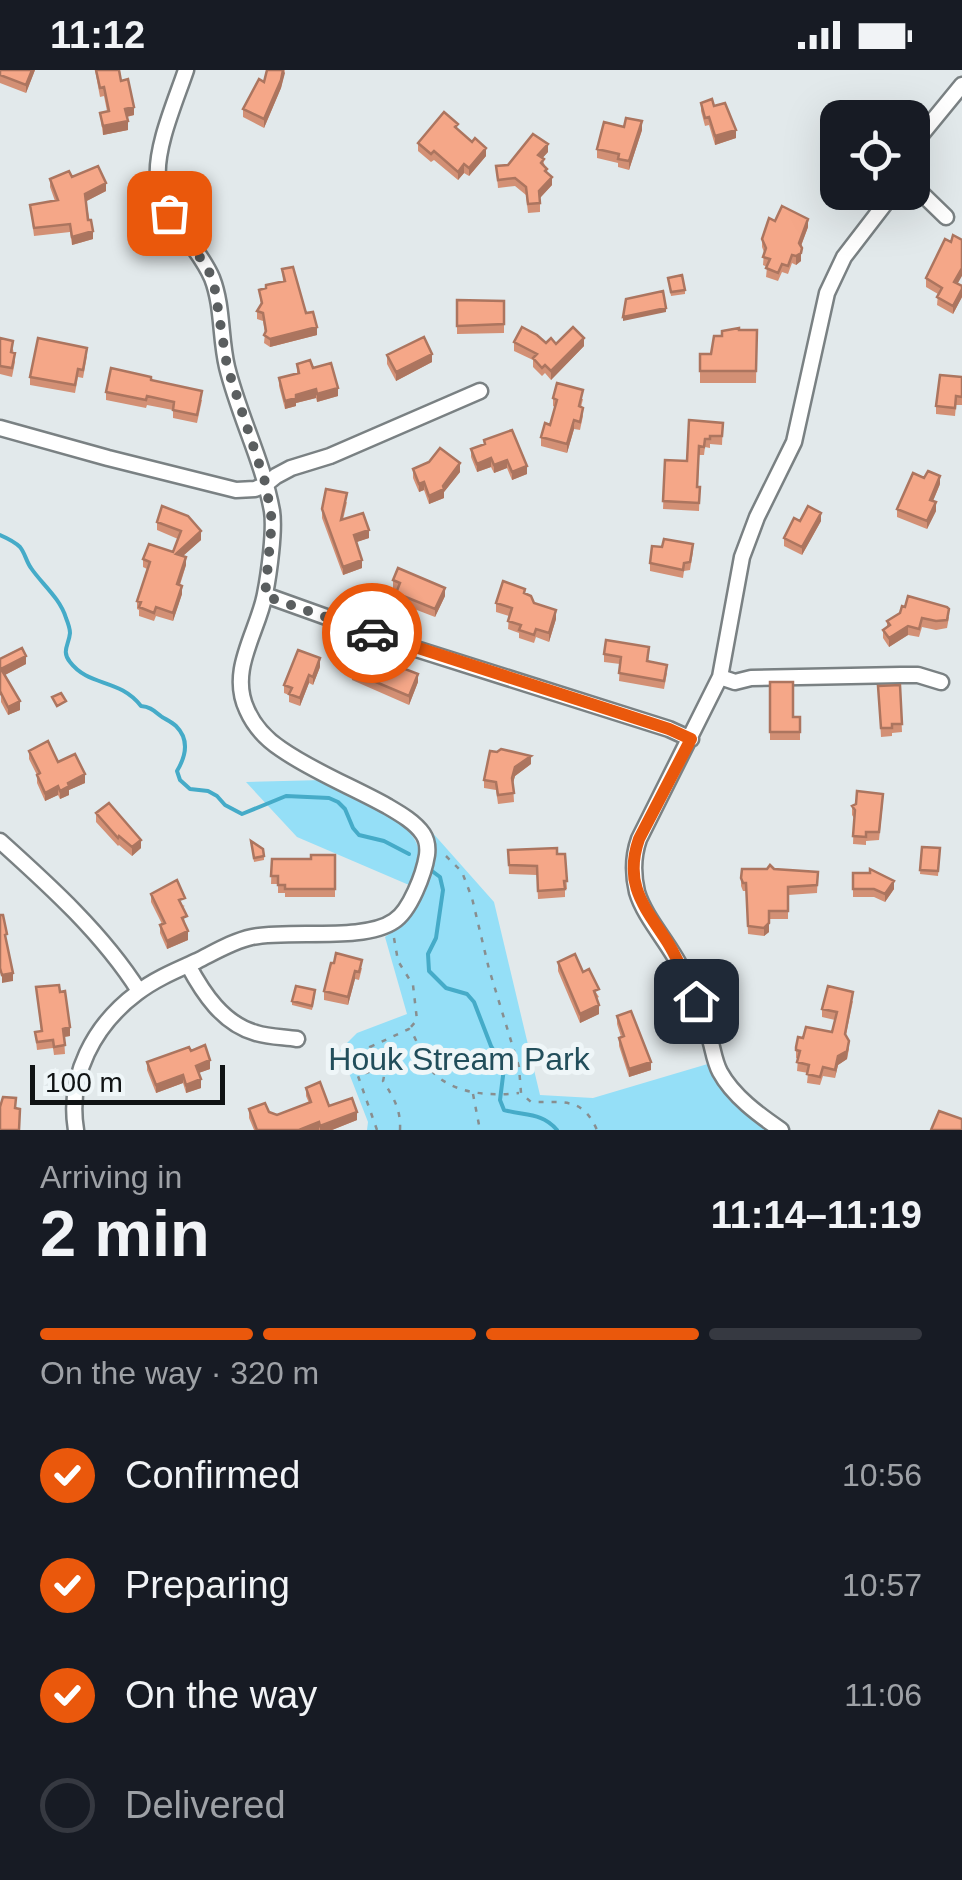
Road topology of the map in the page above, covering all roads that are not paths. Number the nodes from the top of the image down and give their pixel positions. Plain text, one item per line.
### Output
1 (186, 70) edge
2 (962, 85) edge
3 (930, 124) edge
4 (930, 201) edge
5 (880, 210) edge
6 (946, 217) dead end
7 (480, 391) dead end
8 (0, 428) edge
9 (266, 485) junction
10 (265, 596) junction
11 (720, 678) junction
12 (941, 682) dead end
13 (691, 739) junction
14 (0, 842) edge
15 (188, 965) junction
16 (138, 991) junction
17 (297, 1039) dead end
18 (76, 1130) edge
19 (781, 1130) edge

1 - 9 street
2 - 3 street
4 - 6 street
5 - 11 street
7 - 9 street
8 - 9 street
9 - 10 street
10 - 13 street
10 - 15 street
11 - 12 street
11 - 13 street
13 - 19 street
14 - 16 street
15 - 16 street
15 - 17 street
16 - 18 street

